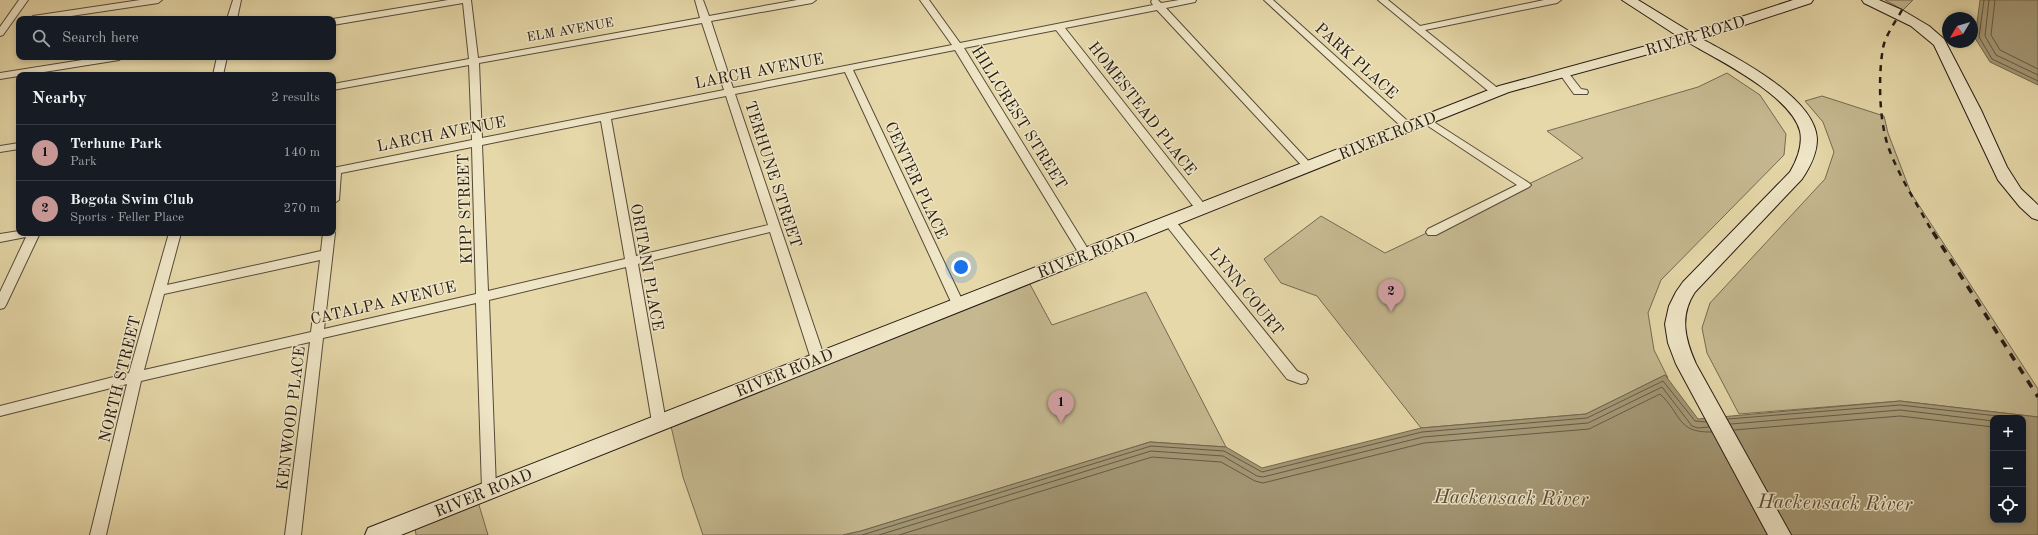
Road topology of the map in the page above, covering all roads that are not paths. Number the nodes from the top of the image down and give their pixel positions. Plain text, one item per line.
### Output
1 (24, 0) edge
2 (158, 0) edge
3 (237, 0) edge
4 (464, 0) edge
5 (467, 0) edge
6 (699, 0) edge
7 (812, 0) edge
8 (924, 0) edge
9 (1192, 0) edge
10 (1268, 0) edge
11 (1382, 0) edge
12 (1557, 0) edge
13 (1630, 0) edge
14 (1806, 0) edge
15 (1869, 0) edge
16 (1156, 3) edge
17 (53, 16) edge
18 (233, 16) edge
19 (705, 18) junction
20 (16, 21) edge
21 (336, 21) edge
22 (4, 23) edge
23 (1060, 27) junction
24 (1419, 30) junction
25 (0, 33) edge
26 (1690, 38) junction
27 (958, 47) junction
28 (100, 60) edge
29 (221, 60) edge
30 (474, 60) junction
31 (848, 69) junction
32 (25, 72) edge
33 (219, 72) edge
34 (16, 73) edge
35 (1564, 73) junction
36 (0, 76) edge
37 (336, 86) edge
38 (730, 92) junction
39 (1496, 92) junction
40 (1583, 92) dead end
41 (606, 117) junction
42 (1426, 120) junction
43 (1408, 127) junction
44 (477, 142) junction
45 (16, 146) edge
46 (0, 149) edge
47 (1308, 166) junction
48 (336, 171) edge
49 (1201, 208) junction
50 (2038, 214) edge
51 (1169, 221) junction
52 (774, 227) junction
53 (1432, 232) dead end
54 (16, 235) edge
55 (33, 236) edge
56 (174, 236) edge
57 (329, 236) edge
58 (0, 238) edge
59 (326, 254) junction
60 (1085, 254) junction
61 (631, 260) junction
62 (159, 291) junction
63 (483, 295) junction
64 (958, 304) junction
65 (0, 305) edge
66 (317, 335) junction
67 (818, 359) junction
68 (135, 377) junction
69 (1300, 379) dead end
70 (0, 411) edge
71 (659, 422) junction
72 (489, 490) junction
73 (98, 535) edge
74 (293, 535) edge
75 (376, 535) edge
76 (1780, 535) edge

1 - 22 street
2 - 17 street
3 - 18 street
4 - 21 street
5 - 30 street, KIPP STREET
6 - 19 street, TERHUNE STREET
7 - 19 street, ELM AVENUE
8 - 27 street, HILLCREST STREET
9 - 16 street, LARCH AVENUE
10 - 43 street, PARK PLACE
11 - 24 street
12 - 24 street
13 - 26 main road
14 - 26 main road, RIVER ROAD
15 - 50 main road
16 - 23 street, LARCH AVENUE
16 - 47 street
19 - 30 street, ELM AVENUE
19 - 38 street, TERHUNE STREET
20 - 22 street
22 - 25 street
23 - 27 street, LARCH AVENUE
23 - 49 street, HOMESTEAD PLACE
24 - 39 street
26 - 35 main road, RIVER ROAD
26 - 76 main road
27 - 31 street, LARCH AVENUE
27 - 60 street, HILLCREST STREET
28 - 32 street
29 - 33 street
30 - 37 street, ELM AVENUE
30 - 44 street, KIPP STREET
31 - 38 street, LARCH AVENUE
31 - 64 street, CENTER PLACE
34 - 36 street
35 - 39 main road, RIVER ROAD
35 - 40 street
38 - 41 street, LARCH AVENUE
38 - 52 street, TERHUNE STREET
39 - 42 main road, RIVER ROAD
41 - 44 street, LARCH AVENUE
41 - 61 street, ORITANI PLACE
42 - 43 main road, RIVER ROAD
42 - 53 street
43 - 47 main road, RIVER ROAD
44 - 48 street, LARCH AVENUE
44 - 63 street, KIPP STREET
45 - 46 street
47 - 49 main road, RIVER ROAD
49 - 51 main road, RIVER ROAD
51 - 60 main road, RIVER ROAD
51 - 69 street, LYNN COURT
52 - 61 street, CATALPA AVENUE
52 - 67 street, TERHUNE STREET
54 - 58 street
55 - 65 street
56 - 62 street, NORTH STREET
57 - 59 street, KENWOOD PLACE
59 - 62 street
59 - 66 street, KENWOOD PLACE
60 - 64 main road, RIVER ROAD
61 - 63 street, CATALPA AVENUE
61 - 71 street, ORITANI PLACE
62 - 68 street, NORTH STREET
63 - 66 street, CATALPA AVENUE
63 - 72 street, KIPP STREET
64 - 67 main road, RIVER ROAD
66 - 68 street, CATALPA AVENUE
66 - 74 street, KENWOOD PLACE
67 - 71 main road, RIVER ROAD
68 - 70 street, CATALPA AVENUE
68 - 73 street, NORTH STREET
71 - 72 main road, RIVER ROAD
72 - 75 main road, RIVER ROAD

